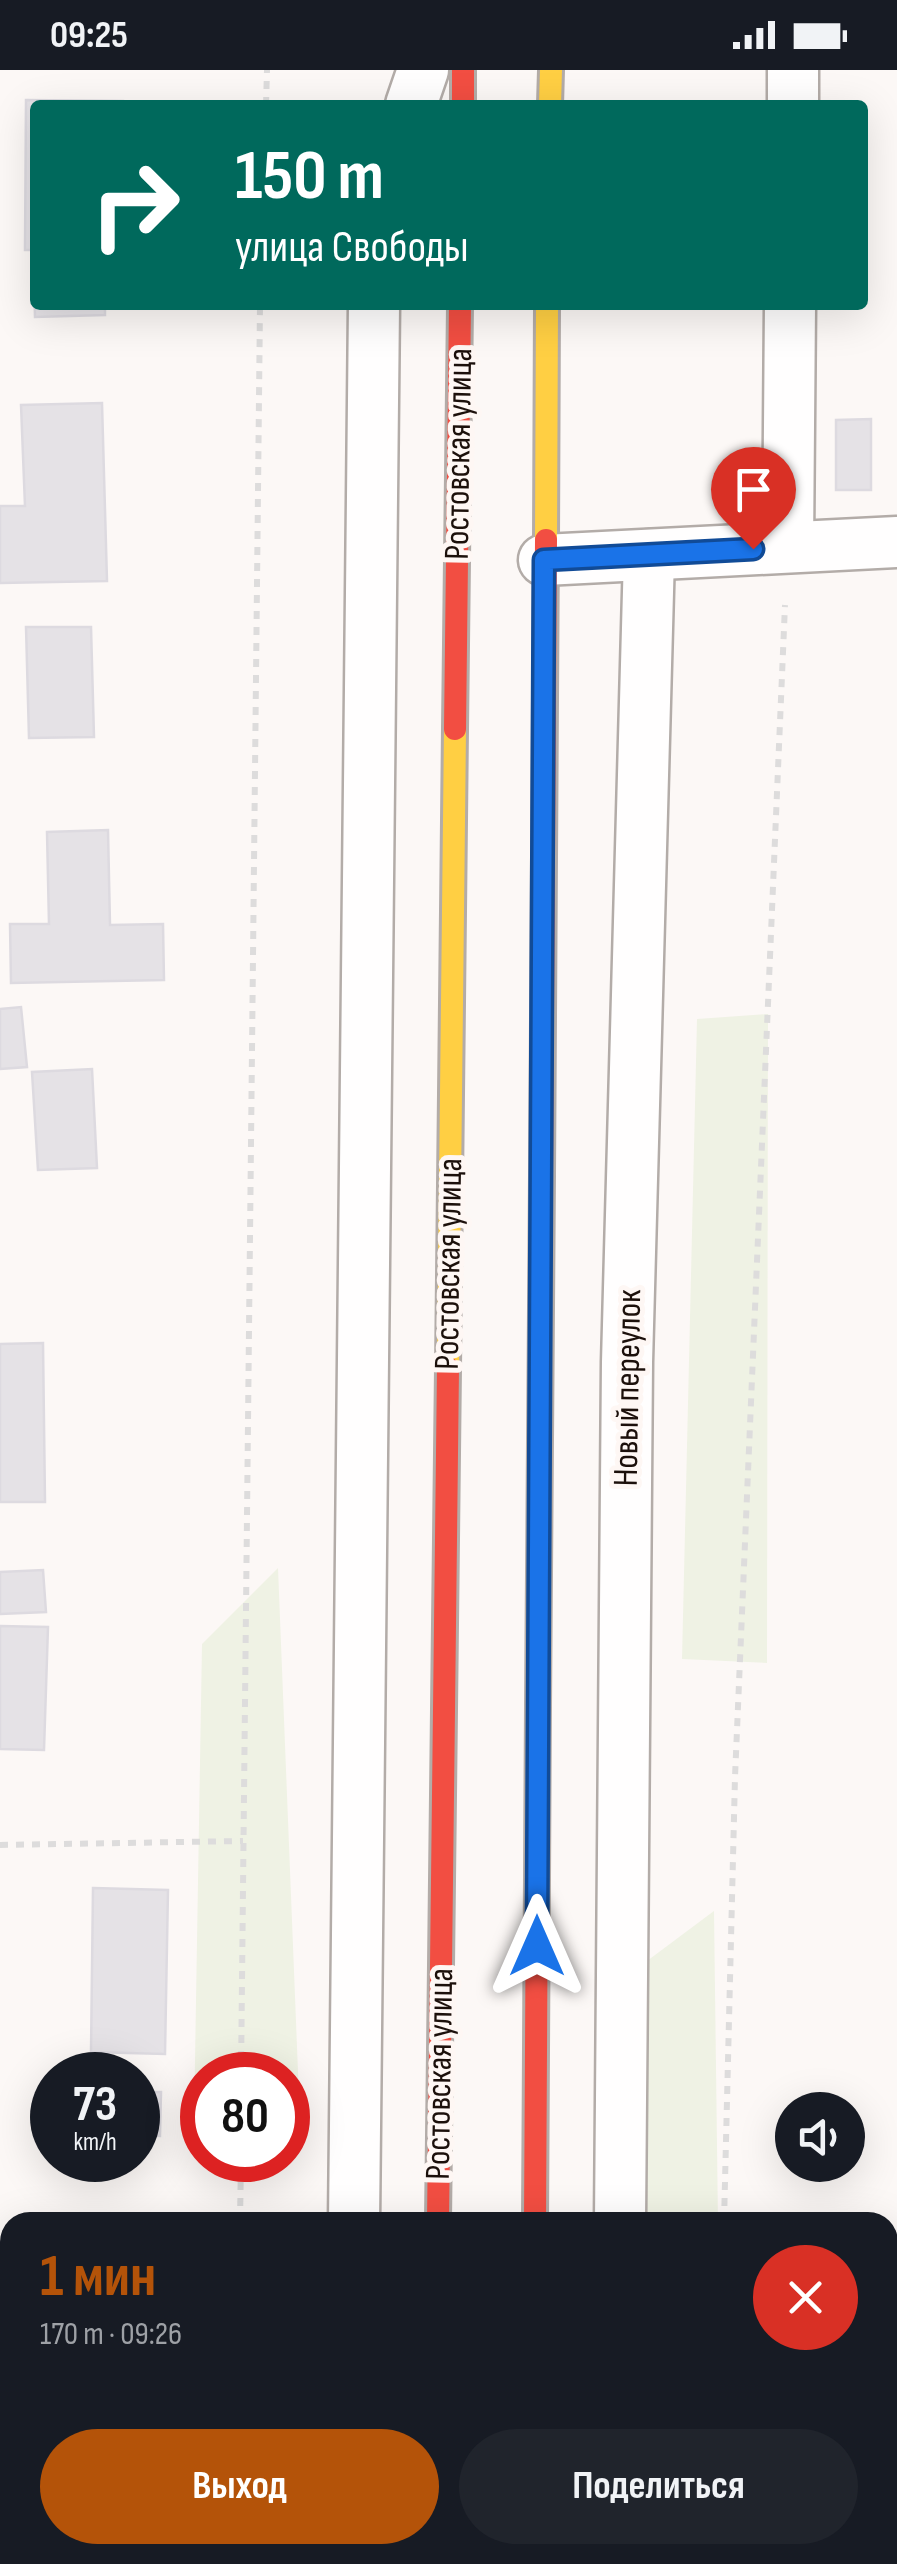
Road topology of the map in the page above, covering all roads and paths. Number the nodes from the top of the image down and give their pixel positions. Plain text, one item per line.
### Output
1 (268, 70) edge
2 (423, 70) edge
3 (463, 70) edge
4 (550, 70) edge
5 (793, 70) edge
6 (266, 100) edge
7 (413, 100) edge
8 (462, 100) edge
9 (550, 100) edge
10 (792, 100) edge
11 (260, 310) edge
12 (374, 310) edge
13 (460, 310) edge
14 (547, 310) edge
15 (790, 310) edge
16 (897, 542) edge
17 (788, 548) junction
18 (649, 555) junction
19 (544, 560) junction
20 (243, 1840) junction
21 (0, 1845) edge
22 (241, 2052) edge
23 (241, 2182) edge
24 (240, 2212) edge
25 (354, 2212) edge
26 (438, 2212) edge
27 (535, 2212) edge
28 (620, 2212) edge
29 (724, 2212) edge

1 - 6 path
2 - 7 street
3 - 8 highway
4 - 9 highway
5 - 10 street
11 - 20 path
12 - 25 street
13 - 26 highway, Ростовская улица
14 - 19 highway
15 - 17 street
16 - 17 street
17 - 18 street
17 - 29 path
18 - 19 street
18 - 28 street, Новый переулок
19 - 27 highway
20 - 21 path
20 - 22 path
23 - 24 path

